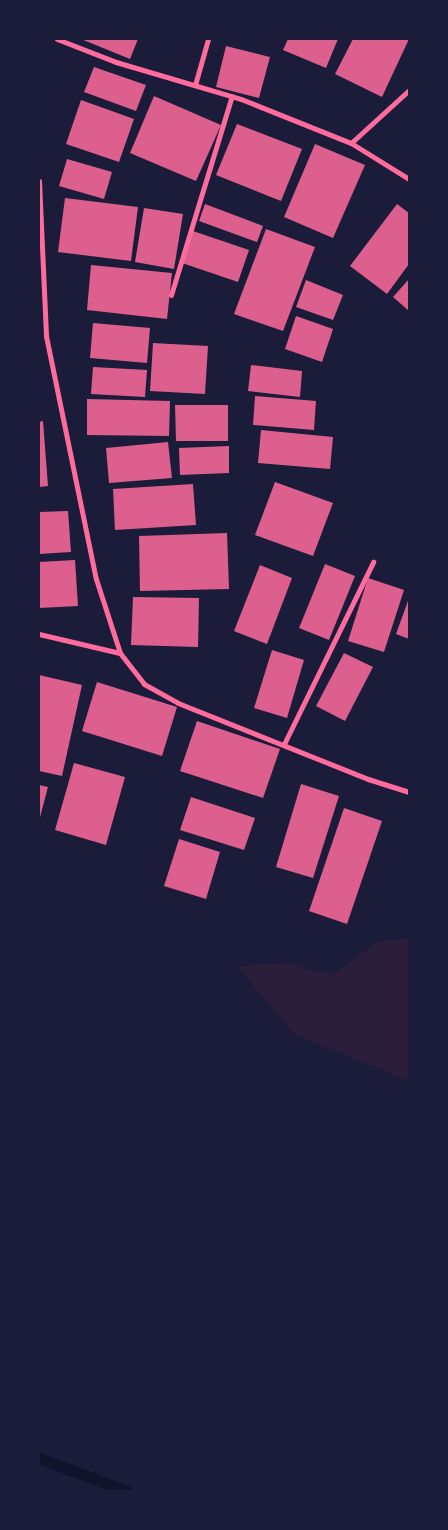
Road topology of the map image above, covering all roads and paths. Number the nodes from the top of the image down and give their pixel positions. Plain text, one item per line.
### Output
1 (57, 39) edge
2 (208, 39) edge
3 (195, 85) junction
4 (409, 90) edge
5 (232, 96) junction
6 (351, 143) junction
7 (409, 179) edge
8 (39, 181) edge
9 (172, 295) dead end
10 (373, 562) dead end
11 (39, 634) edge
12 (120, 653) junction
13 (284, 744) junction
14 (409, 792) edge

1 - 3 street
2 - 3 street
3 - 5 street
4 - 6 street
5 - 6 street
5 - 9 street
6 - 7 street
8 - 12 street
10 - 13 street
11 - 12 street
12 - 13 street
13 - 14 street

